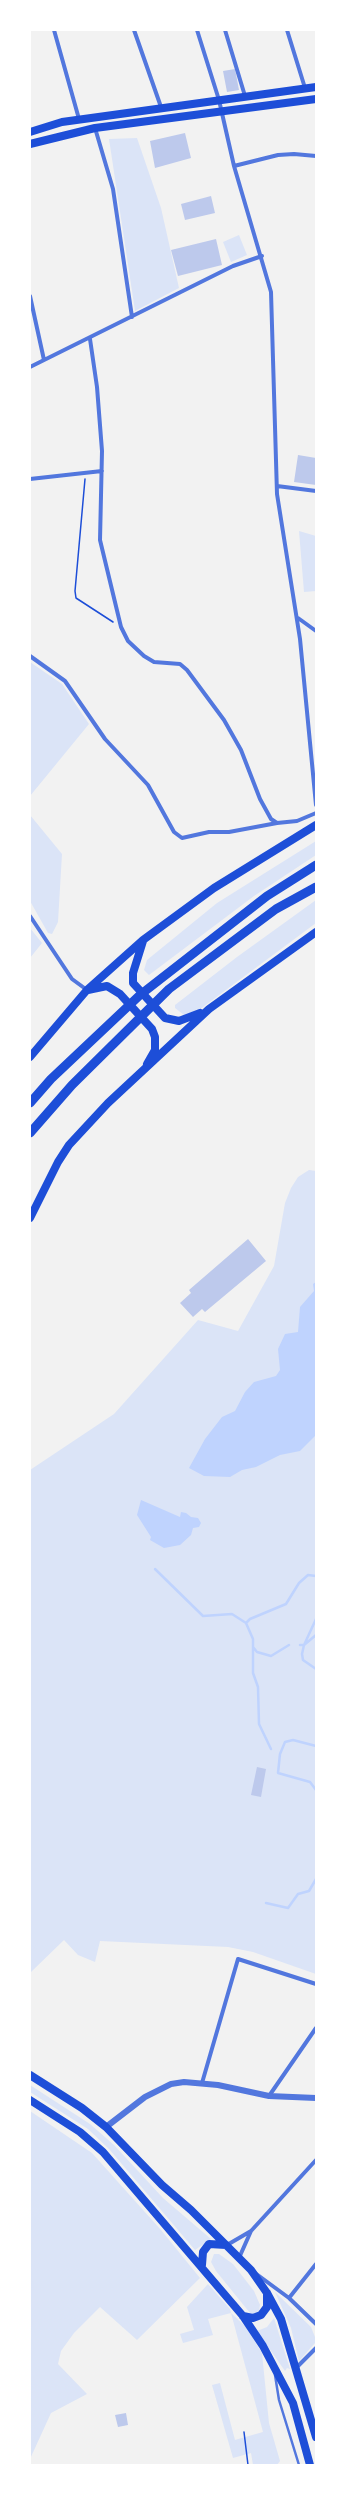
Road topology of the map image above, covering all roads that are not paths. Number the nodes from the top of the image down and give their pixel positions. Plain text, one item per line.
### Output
1 (54, 30) edge
2 (134, 30) edge
3 (197, 30) edge
4 (225, 30) edge
5 (287, 30) edge
6 (316, 87) edge
7 (305, 88) junction
8 (245, 96) junction
9 (316, 99) edge
10 (219, 100) junction
11 (161, 107) junction
12 (222, 110) junction
13 (79, 120) junction
14 (95, 128) junction
15 (30, 132) edge
16 (30, 144) edge
17 (316, 156) edge
18 (234, 166) junction
19 (262, 256) junction
20 (30, 296) edge
21 (132, 317) junction
22 (90, 339) junction
23 (44, 360) junction
24 (30, 367) edge
25 (102, 471) junction
26 (30, 479) edge
27 (277, 486) junction
28 (316, 491) edge
29 (298, 618) junction
30 (316, 631) edge
31 (30, 656) edge
32 (316, 805) edge
33 (316, 813) edge
34 (277, 823) junction
35 (316, 825) edge
36 (316, 865) edge
37 (316, 887) edge
38 (30, 916) edge
39 (316, 932) edge
40 (143, 940) junction
41 (87, 990) junction
42 (209, 1009) junction
43 (30, 1057) edge
44 (144, 1070) junction
45 (30, 1103) edge
46 (30, 1133) edge
47 (30, 1218) edge
48 (316, 1984) edge
49 (316, 2028) edge
50 (30, 2075) edge
51 (202, 2083) junction
52 (269, 2096) junction
53 (316, 2098) edge
54 (30, 2100) edge
55 (106, 2126) junction
56 (316, 2160) edge
57 (251, 2231) junction
58 (227, 2245) junction
59 (239, 2258) junction
60 (316, 2264) edge
61 (202, 2265) junction
62 (251, 2270) junction
63 (267, 2292) junction
64 (289, 2298) junction
65 (243, 2316) junction
66 (316, 2324) edge
67 (316, 2348) edge
68 (273, 2366) junction
69 (296, 2368) junction
70 (316, 2437) edge
71 (299, 2465) edge
72 (310, 2465) edge

1 - 13 street
2 - 11 street
3 - 10 street
4 - 8 street
5 - 7 street
6 - 7 main road
7 - 8 main road
8 - 10 main road
9 - 12 main road
10 - 11 main road
10 - 12 street
11 - 13 main road
12 - 14 main road
12 - 18 street
13 - 15 main road
14 - 16 main road
14 - 21 street
17 - 18 street
18 - 19 street
19 - 21 street
19 - 27 street
20 - 23 street
21 - 22 street
22 - 23 street
22 - 25 street
23 - 24 street
25 - 26 street
25 - 34 street
27 - 28 street
27 - 29 street
29 - 30 street
29 - 32 street
31 - 34 street
33 - 34 street
35 - 40 main road
36 - 45 highway
37 - 46 highway
38 - 41 street
39 - 42 main road
40 - 41 main road
40 - 42 main road
41 - 43 main road
41 - 44 main road
42 - 44 main road
44 - 47 main road
48 - 51 street
49 - 52 street
50 - 55 main road
51 - 52 street
51 - 55 street
52 - 53 street
54 - 61 main road
55 - 58 main road
56 - 57 street
57 - 58 street
57 - 59 street
58 - 59 main road
58 - 61 main road
59 - 62 main road
60 - 64 street
61 - 65 main road
62 - 63 main road
62 - 64 street
63 - 65 main road
63 - 69 main road
64 - 66 street
65 - 68 main road
67 - 69 street
68 - 71 lane
68 - 72 main road
69 - 70 main road

